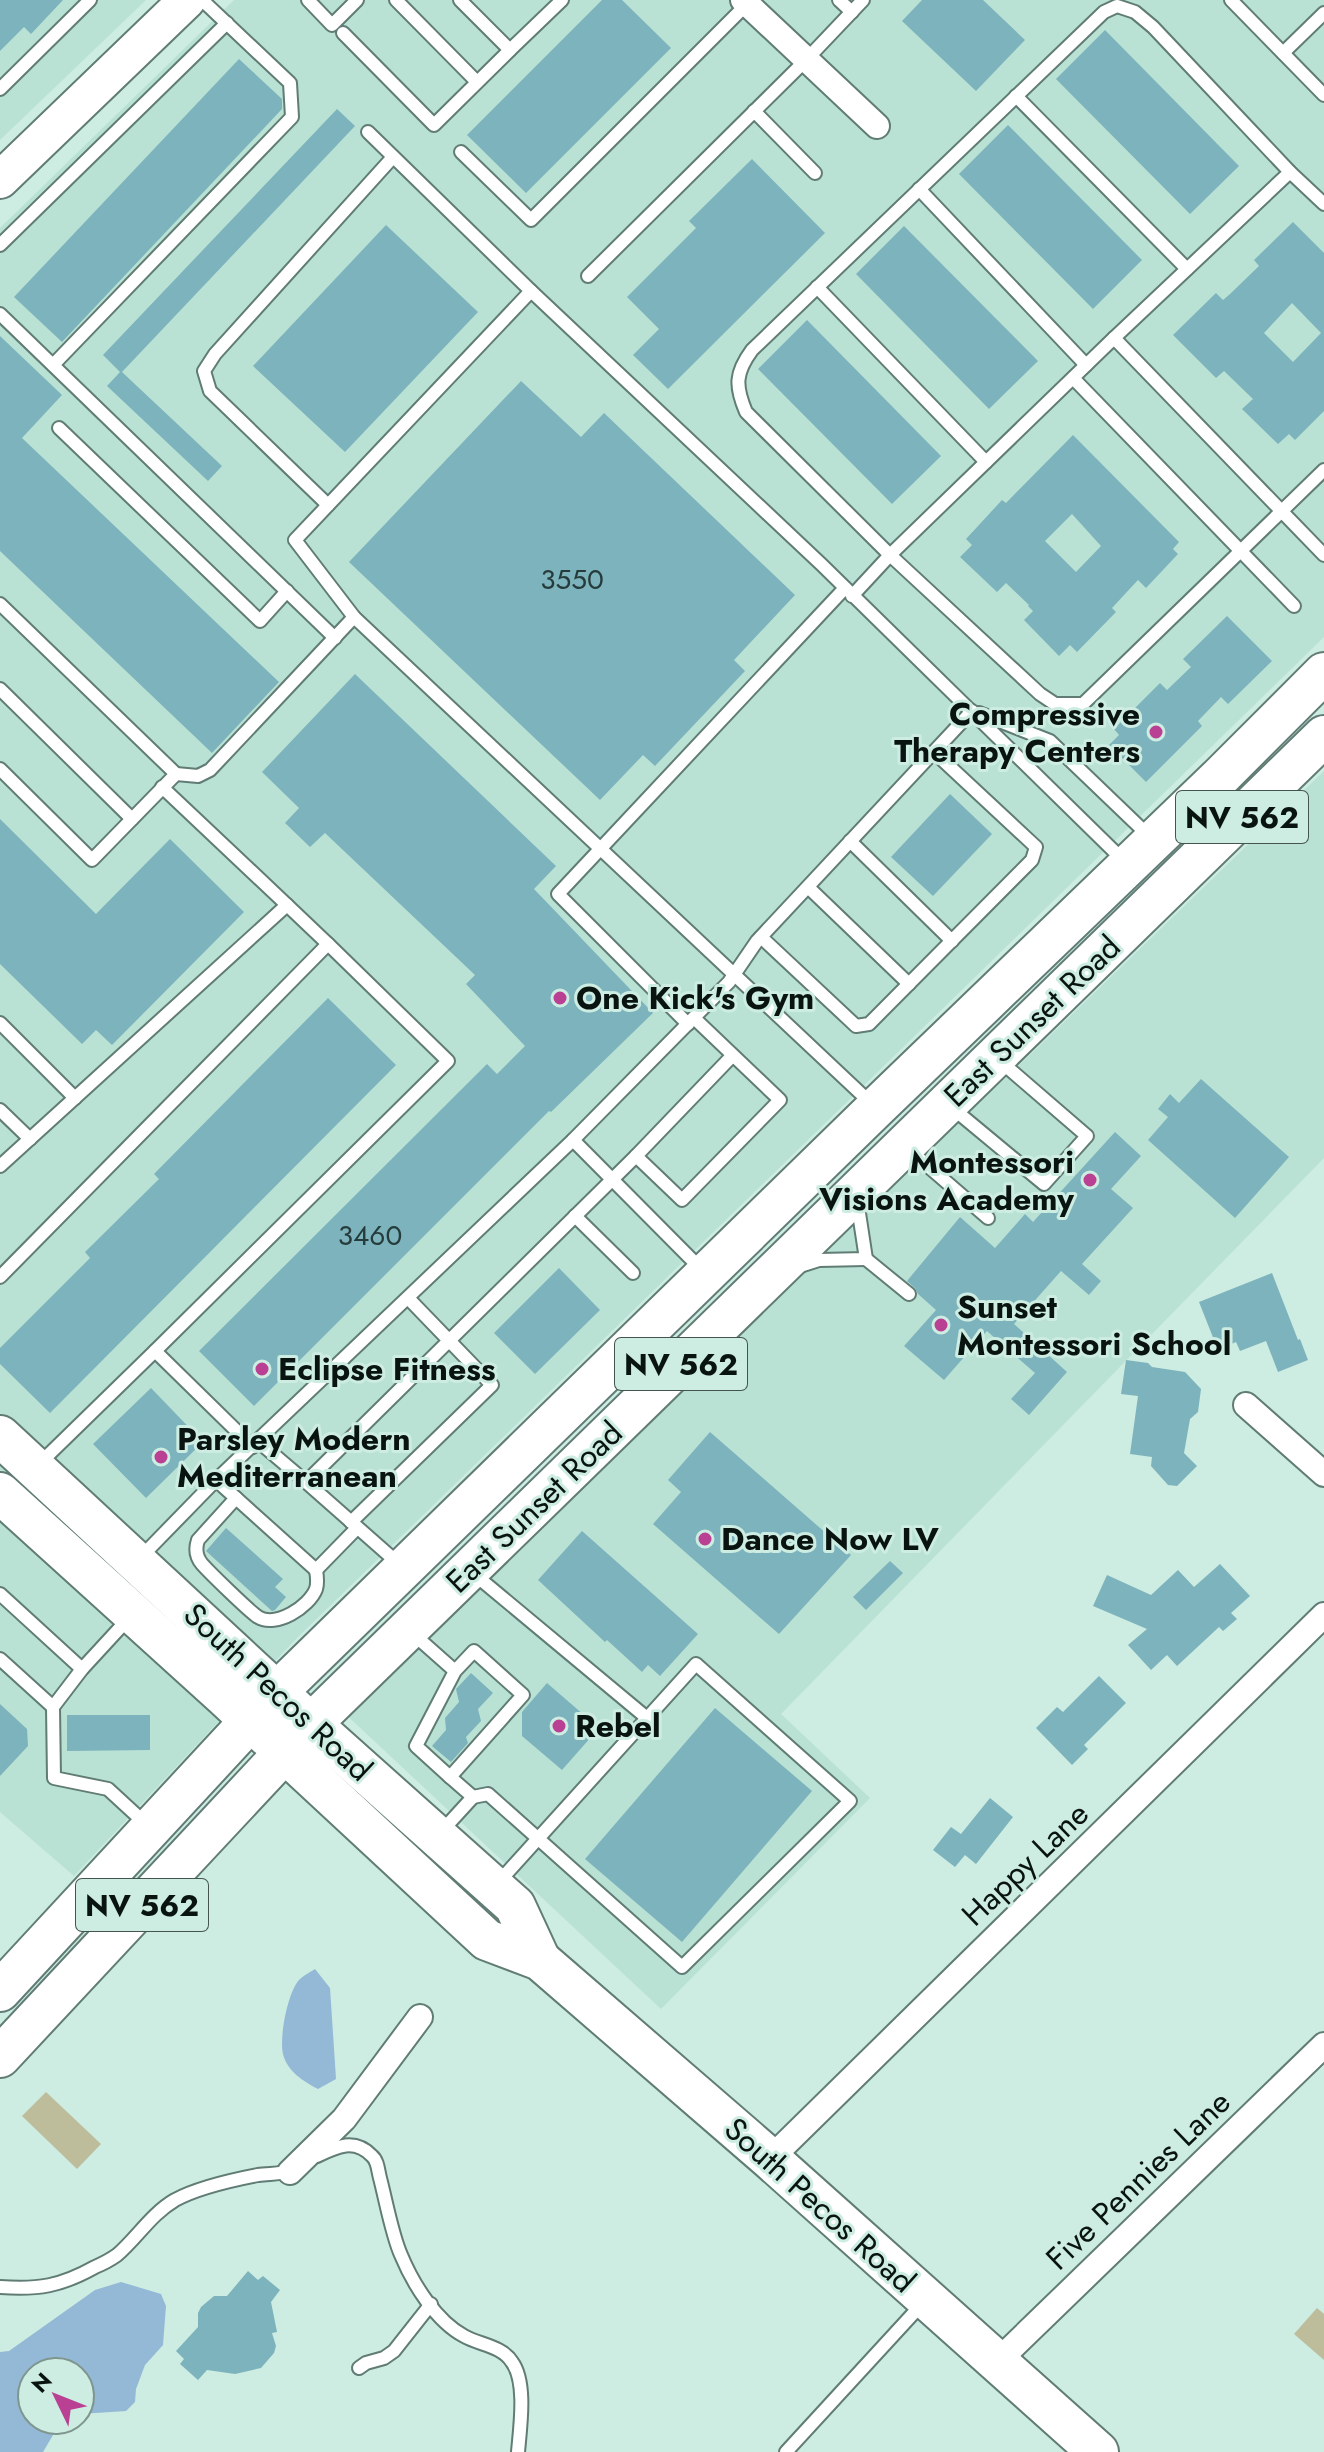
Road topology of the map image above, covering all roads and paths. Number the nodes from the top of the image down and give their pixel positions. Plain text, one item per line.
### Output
1 (90, 0) edge
2 (187, 0) edge
3 (202, 0) edge
4 (308, 0) edge
5 (357, 0) edge
6 (396, 0) edge
7 (562, 0) edge
8 (839, 0) edge
9 (863, 0) edge
10 (745, 2) edge
11 (1238, 2) edge
12 (468, 3) edge
13 (852, 12) junction
14 (1324, 13) edge
15 (227, 23) junction
16 (343, 33) dead end
17 (510, 50) junction
18 (1283, 53) junction
19 (807, 59) junction
20 (477, 82) junction
21 (0, 89) edge
22 (1324, 95) edge
23 (1016, 96) junction
24 (754, 111) junction
25 (877, 126) dead end
26 (368, 132) dead end
27 (461, 152) dead end
28 (393, 157) junction
29 (1290, 172) junction
30 (815, 173) dead end
31 (0, 180) edge
32 (919, 189) junction
33 (1324, 204) edge
34 (0, 245) edge
35 (1187, 269) junction
36 (588, 276) dead end
37 (817, 287) junction
38 (531, 291) junction
39 (0, 314) edge
40 (1114, 338) junction
41 (53, 365) junction
42 (1086, 365) junction
43 (1073, 378) junction
44 (59, 428) dead end
45 (986, 462) junction
46 (1324, 470) edge
47 (328, 505) junction
48 (1281, 511) junction
49 (1241, 551) junction
50 (890, 555) junction
51 (1324, 555) edge
52 (287, 591) junction
53 (849, 592) junction
54 (0, 604) edge
55 (1294, 606) dead end
56 (354, 617) junction
57 (335, 638) junction
58 (1324, 673) edge
59 (0, 689) edge
60 (972, 711) junction
61 (1324, 736) edge
62 (934, 752) junction
63 (0, 769) edge
64 (176, 774) junction
65 (162, 787) junction
66 (132, 819) junction
67 (850, 841) junction
68 (599, 848) junction
69 (1141, 853) junction
70 (1173, 884) junction
71 (808, 887) junction
72 (287, 905) junction
73 (761, 937) junction
74 (952, 941) junction
75 (328, 944) junction
76 (734, 975) junction
77 (909, 984) junction
78 (691, 1021) junction
79 (0, 1023) edge
80 (733, 1055) junction
81 (995, 1057) junction
82 (75, 1098) junction
83 (948, 1104) junction
84 (876, 1108) junction
85 (0, 1110) edge
86 (30, 1139) junction
87 (573, 1140) junction
88 (905, 1146) junction
89 (636, 1156) junction
90 (823, 1159) junction
91 (0, 1166) edge
92 (612, 1179) junction
93 (856, 1193) junction
94 (575, 1216) junction
95 (988, 1218) dead end
96 (866, 1259) junction
97 (633, 1273) dead end
98 (706, 1274) junction
99 (0, 1277) edge
100 (756, 1290) junction
101 (909, 1294) dead end
102 (408, 1298) junction
103 (449, 1340) junction
104 (155, 1351) junction
105 (1246, 1405) dead end
106 (0, 1436) edge
107 (604, 1439) junction
108 (256, 1444) junction
109 (35, 1468) junction
110 (1324, 1474) edge
111 (216, 1480) junction
112 (306, 1482) junction
113 (0, 1493) edge
114 (236, 1498) junction
115 (354, 1525) junction
116 (137, 1562) junction
117 (404, 1568) junction
118 (316, 1570) junction
119 (469, 1570) junction
120 (0, 1594) edge
121 (133, 1613) junction
122 (1324, 1615) edge
123 (408, 1630) junction
124 (0, 1659) edge
125 (82, 1669) junction
126 (455, 1671) junction
127 (277, 1692) junction
128 (53, 1707) junction
129 (647, 1718) junction
130 (251, 1722) junction
131 (311, 1724) junction
132 (284, 1753) junction
133 (450, 1777) junction
134 (473, 1797) junction
135 (150, 1829) junction
136 (437, 1837) junction
137 (537, 1840) junction
138 (494, 1887) junction
139 (540, 1960) junction
140 (0, 1991) edge
141 (420, 2017) dead end
142 (1324, 2045) edge
143 (0, 2057) edge
144 (770, 2159) junction
145 (290, 2172) junction
146 (0, 2287) edge
147 (926, 2299) junction
148 (431, 2304) junction
149 (997, 2362) junction
150 (359, 2368) dead end
151 (518, 2452) edge
152 (786, 2452) edge
153 (1098, 2452) edge

1 - 21 lane
2 - 31 street
3 - 15 lane
4 - 5 lane
6 - 20 lane
7 - 17 lane
8 - 13 lane
9 - 13 lane
10 - 19 street
10 - 27 lane
11 - 18 lane
12 - 17 lane
13 - 19 lane
14 - 18 lane
15 - 34 lane
15 - 41 lane
16 - 20 lane
17 - 20 lane
18 - 22 lane
19 - 24 lane
19 - 25 street
23 - 29 lane
23 - 32 lane
23 - 35 lane
24 - 30 lane
24 - 36 lane
26 - 28 lane
28 - 38 lane
28 - 47 lane
29 - 33 lane
29 - 35 lane
32 - 37 lane
32 - 42 lane
35 - 40 lane
37 - 45 lane
37 - 50 lane
38 - 47 lane
38 - 53 lane
39 - 41 lane
40 - 42 lane
40 - 48 lane
41 - 52 lane
42 - 43 lane
43 - 45 lane
43 - 49 lane
44 - 52 lane
45 - 50 lane
46 - 48 lane
47 - 56 lane
48 - 49 lane
48 - 51 lane
49 - 50 lane
49 - 55 lane
50 - 53 lane
52 - 57 lane
53 - 60 lane
53 - 68 lane
54 - 64 lane
56 - 57 lane
56 - 68 lane
57 - 64 lane
58 - 69 main road, East Sunset Road / NV 562
59 - 66 lane
60 - 62 lane
60 - 69 lane
60 - 69 lane
61 - 70 main road, East Sunset Road / NV 562
62 - 67 lane
62 - 74 lane
63 - 66 lane
64 - 65 lane
65 - 66 lane
65 - 72 lane
67 - 71 lane
67 - 74 lane
68 - 76 lane
68 - 78 lane
69 - 70 main road
69 - 84 main road, East Sunset Road / NV 562
70 - 81 main road, East Sunset Road / NV 562
71 - 73 lane
71 - 77 lane
72 - 75 lane
72 - 82 lane
73 - 76 lane
73 - 77 lane
74 - 77 lane
75 - 99 lane
75 - 104 lane
76 - 78 lane
76 - 84 lane
78 - 80 lane
78 - 87 lane
79 - 82 lane
80 - 89 lane
80 - 89 lane
81 - 83 main road, East Sunset Road / NV 562
81 - 83 lane
82 - 86 lane
83 - 88 main road, East Sunset Road / NV 562
84 - 90 main road, East Sunset Road / NV 562
85 - 86 lane
86 - 91 lane
87 - 92 lane
87 - 102 lane
88 - 93 main road, East Sunset Road / NV 562
88 - 95 lane
89 - 92 lane
90 - 98 main road, East Sunset Road / NV 562
90 - 100 main road
92 - 94 lane
92 - 98 lane
93 - 96 lane
93 - 100 main road, East Sunset Road / NV 562
94 - 97 lane
94 - 103 lane
96 - 100 lane
96 - 101 lane
98 - 107 main road
98 - 117 main road, East Sunset Road / NV 562
100 - 107 main road, East Sunset Road / NV 562
102 - 103 lane
102 - 108 lane
103 - 112 lane
103 - 115 lane
104 - 108 lane
104 - 109 lane
105 - 110 street
106 - 109 main road, South Pecos Road
107 - 119 main road, East Sunset Road / NV 562
108 - 111 lane
108 - 112 lane
109 - 116 main road, South Pecos Road
111 - 114 lane
111 - 116 lane
112 - 115 lane
113 - 121 main road, South Pecos Road
114 - 118 lane
114 - 118 lane
115 - 117 lane
115 - 118 lane
116 - 127 main road, South Pecos Road
117 - 127 main road, East Sunset Road / NV 562
119 - 123 main road, East Sunset Road / NV 562
119 - 129 lane
120 - 125 lane
121 - 125 lane
121 - 130 main road, South Pecos Road
122 - 144 street, Happy Lane
123 - 126 lane
123 - 131 main road, East Sunset Road / NV 562
124 - 128 lane
125 - 128 lane
126 - 133 lane
126 - 133 lane
127 - 130 main road, East Sunset Road / NV 562
127 - 131 main road, South Pecos Road
128 - 135 lane
129 - 137 lane
129 - 137 lane
130 - 132 main road, South Pecos Road
130 - 135 main road, East Sunset Road / NV 562
131 - 132 main road, East Sunset Road / NV 562
131 - 136 main road, South Pecos Road
132 - 139 main road, South Pecos Road
132 - 143 main road, East Sunset Road / NV 562
133 - 134 lane
134 - 136 lane
134 - 137 lane
135 - 140 main road, East Sunset Road / NV 562
136 - 138 main road, South Pecos Road
137 - 138 lane
138 - 139 main road, South Pecos Road
139 - 144 main road, South Pecos Road
141 - 145 street
142 - 149 street, Five Pennies Lane
144 - 147 main road, South Pecos Road
145 - 146 lane
145 - 148 lane
147 - 149 main road, South Pecos Road
147 - 152 lane
148 - 150 lane
148 - 151 lane
149 - 153 main road, South Pecos Road

